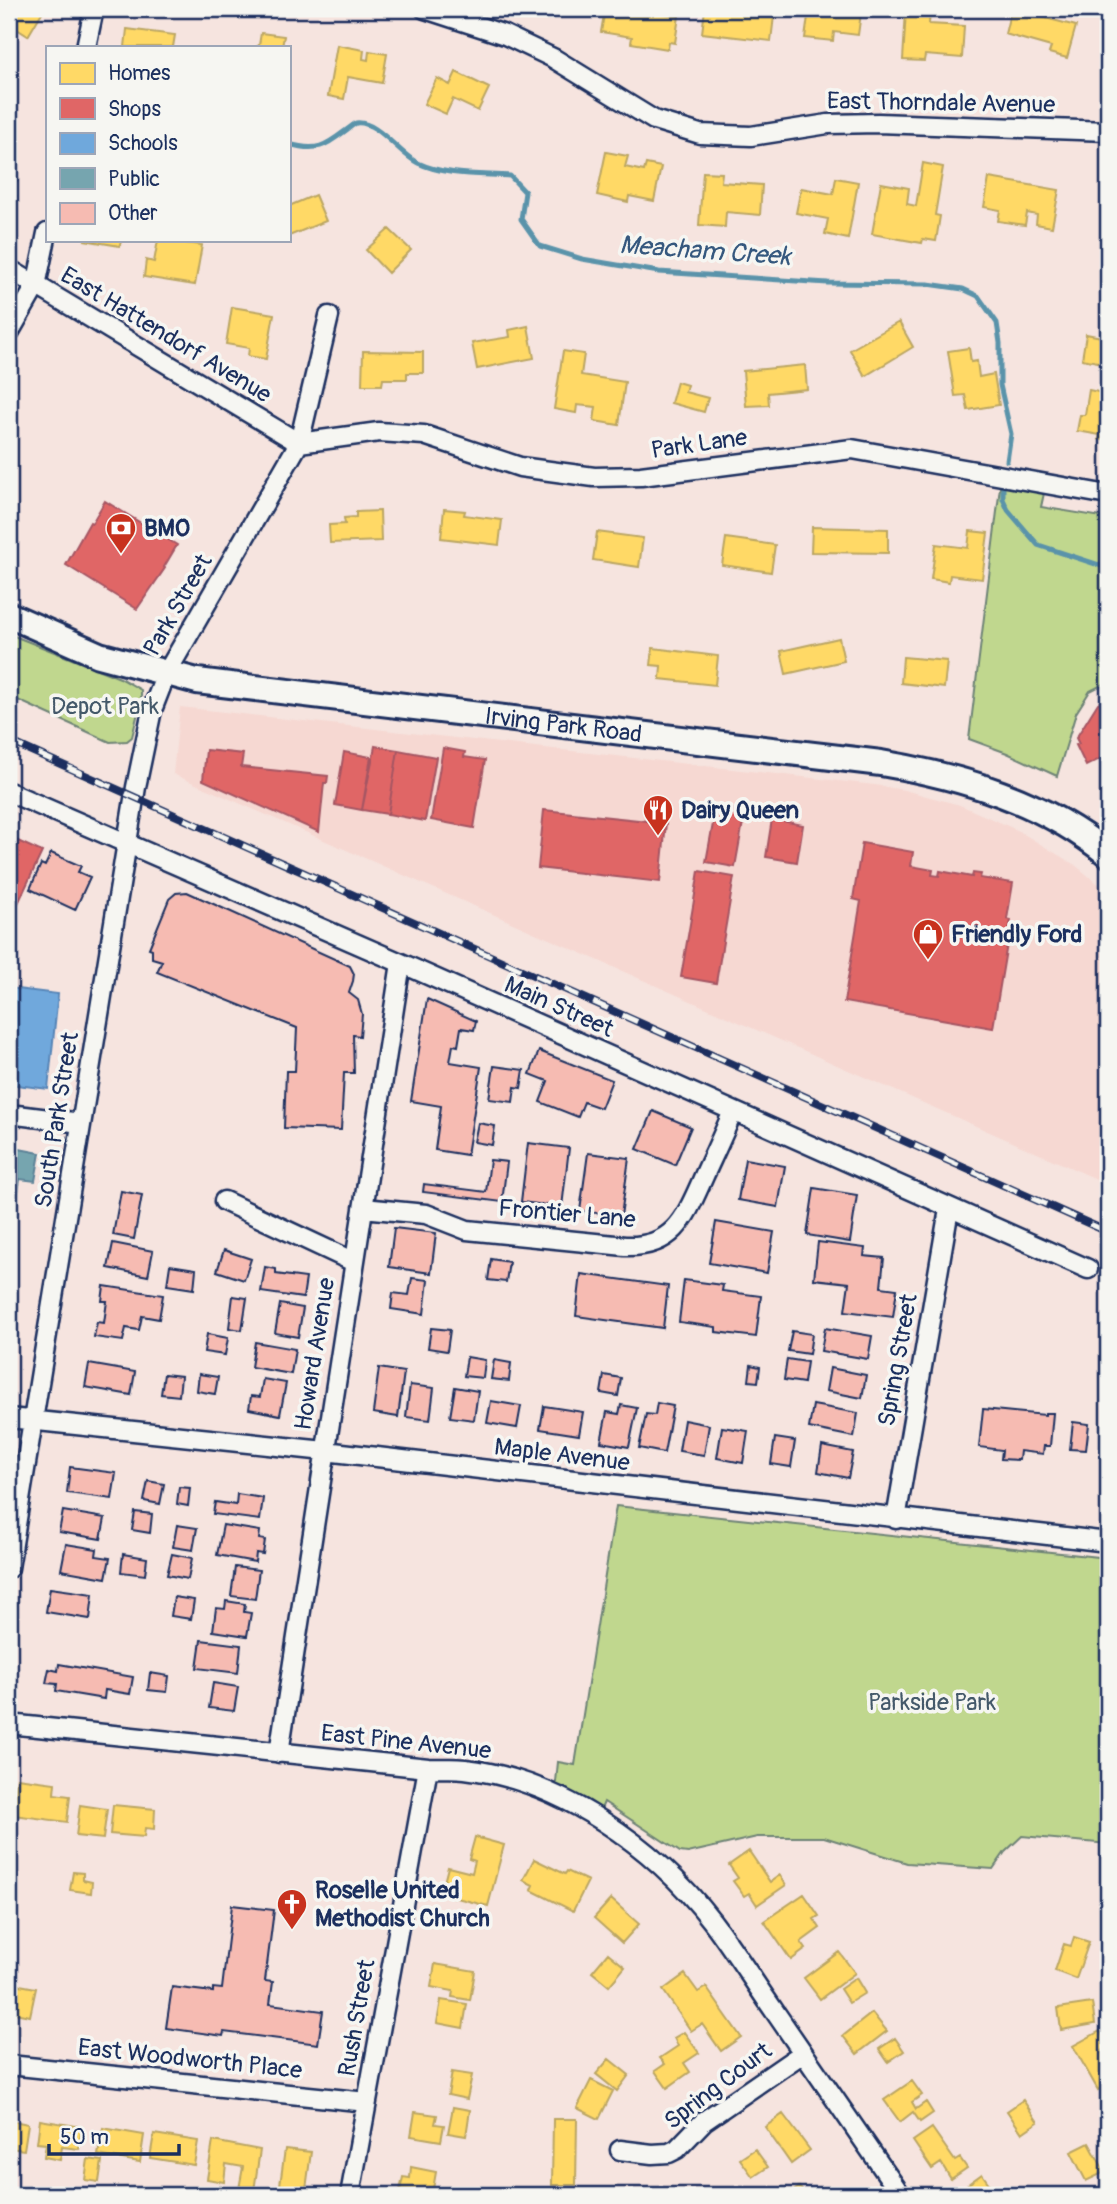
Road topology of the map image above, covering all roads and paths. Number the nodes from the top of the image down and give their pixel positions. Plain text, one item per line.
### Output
1 (94, 9) edge
2 (425, 9) edge
3 (86, 46) edge
4 (1108, 131) edge
5 (46, 238) edge
6 (9, 269) edge
7 (36, 286) junction
8 (328, 316) dead end
9 (9, 332) edge
10 (299, 443) junction
11 (1108, 495) edge
12 (9, 615) edge
13 (166, 674) junction
14 (9, 792) edge
15 (126, 845) junction
16 (1108, 854) edge
17 (401, 963) junction
18 (733, 1111) junction
19 (9, 1114) edge
20 (81, 1123) junction
21 (224, 1201) dead end
22 (363, 1208) junction
23 (949, 1209) junction
24 (354, 1262) junction
25 (1088, 1269) dead end
26 (9, 1418) edge
27 (33, 1421) junction
28 (325, 1451) junction
29 (895, 1519) junction
30 (1108, 1542) edge
31 (9, 1568) edge
32 (9, 1724) edge
33 (279, 1753) junction
34 (428, 1768) junction
35 (803, 2053) junction
36 (9, 2065) edge
37 (367, 2102) junction
38 (620, 2150) dead end
39 (350, 2195) edge
40 (901, 2195) edge

1 - 3 street
2 - 4 street, East Thorndale Avenue
5 - 7 street
6 - 7 street, East Hattendorf Avenue
7 - 9 street
7 - 10 street, East Hattendorf Avenue
8 - 10 street, Park Street
10 - 11 street, Park Lane
10 - 13 street, Park Street
12 - 13 main road, Irving Park Road
13 - 15 street, Park Street
13 - 16 main road, Irving Park Road
14 - 15 street, Main Street
15 - 17 street, Main Street
15 - 20 street, South Park Street
17 - 18 street, Main Street
17 - 22 street, Howard Avenue
18 - 22 street, Frontier Lane
18 - 23 street, Main Street
19 - 20 street
20 - 27 street, South Park Street
21 - 24 street
22 - 24 street, Howard Avenue
23 - 25 street, Main Street
23 - 29 street, Spring Street
24 - 28 street, Howard Avenue
26 - 27 street, Maple Avenue
27 - 28 street, Maple Avenue
27 - 31 street, South Park Street
28 - 29 street, Maple Avenue
28 - 33 street, Howard Avenue
29 - 30 street, Maple Avenue
32 - 33 street, East Pine Avenue
33 - 34 street, East Pine Avenue
34 - 35 street, East Pine Avenue
34 - 37 street, Rush Street
35 - 38 street, Spring Court
35 - 40 street, East Pine Avenue
36 - 37 street, East Woodworth Place
37 - 39 street, Rush Street

